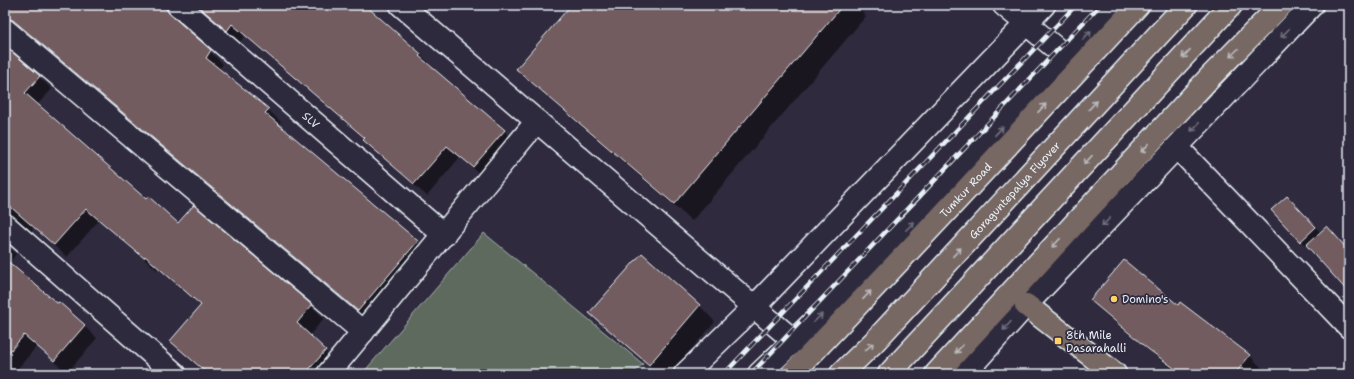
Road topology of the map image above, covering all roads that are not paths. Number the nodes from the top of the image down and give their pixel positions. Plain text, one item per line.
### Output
1 (178, 5) edge
2 (401, 5) edge
3 (1004, 5) edge
4 (1044, 5) edge
5 (1114, 5) edge
6 (1138, 5) edge
7 (1186, 5) edge
8 (1231, 5) edge
9 (1281, 5) edge
10 (1312, 5) edge
11 (1027, 23) junction
12 (5, 30) edge
13 (1073, 62) junction
14 (537, 122) junction
15 (1177, 147) junction
16 (5, 225) edge
17 (444, 235) junction
18 (1026, 305) junction
19 (754, 307) junction
20 (1349, 327) edge
21 (363, 332) junction
22 (794, 341) junction
23 (175, 374) edge
24 (328, 374) edge
25 (685, 374) edge
26 (759, 374) edge
27 (792, 374) edge
28 (841, 374) edge
29 (889, 374) edge
30 (936, 374) edge
31 (964, 374) edge
32 (1115, 374) edge

1 - 17 street, SLV
2 - 14 street
3 - 11 street
4 - 11 street
13 -> 5 street
6 - 13 main road, Tumkur Road
28 -> 7 main road, Goraguntepalya Flyover
8 -> 29 main road
9 -> 30 main road
10 -> 15 street
11 - 13 street
11 - 19 street
12 - 21 street
22 -> 13 street
27 -> 13 main road, Tumkur Road
14 - 17 street
14 - 19 street
15 -> 18 street
15 - 20 street
16 - 23 street
17 - 21 street
18 -> 31 street
18 - 32 main road
19 - 22 street
19 - 25 street
21 - 24 street
22 - 26 street

